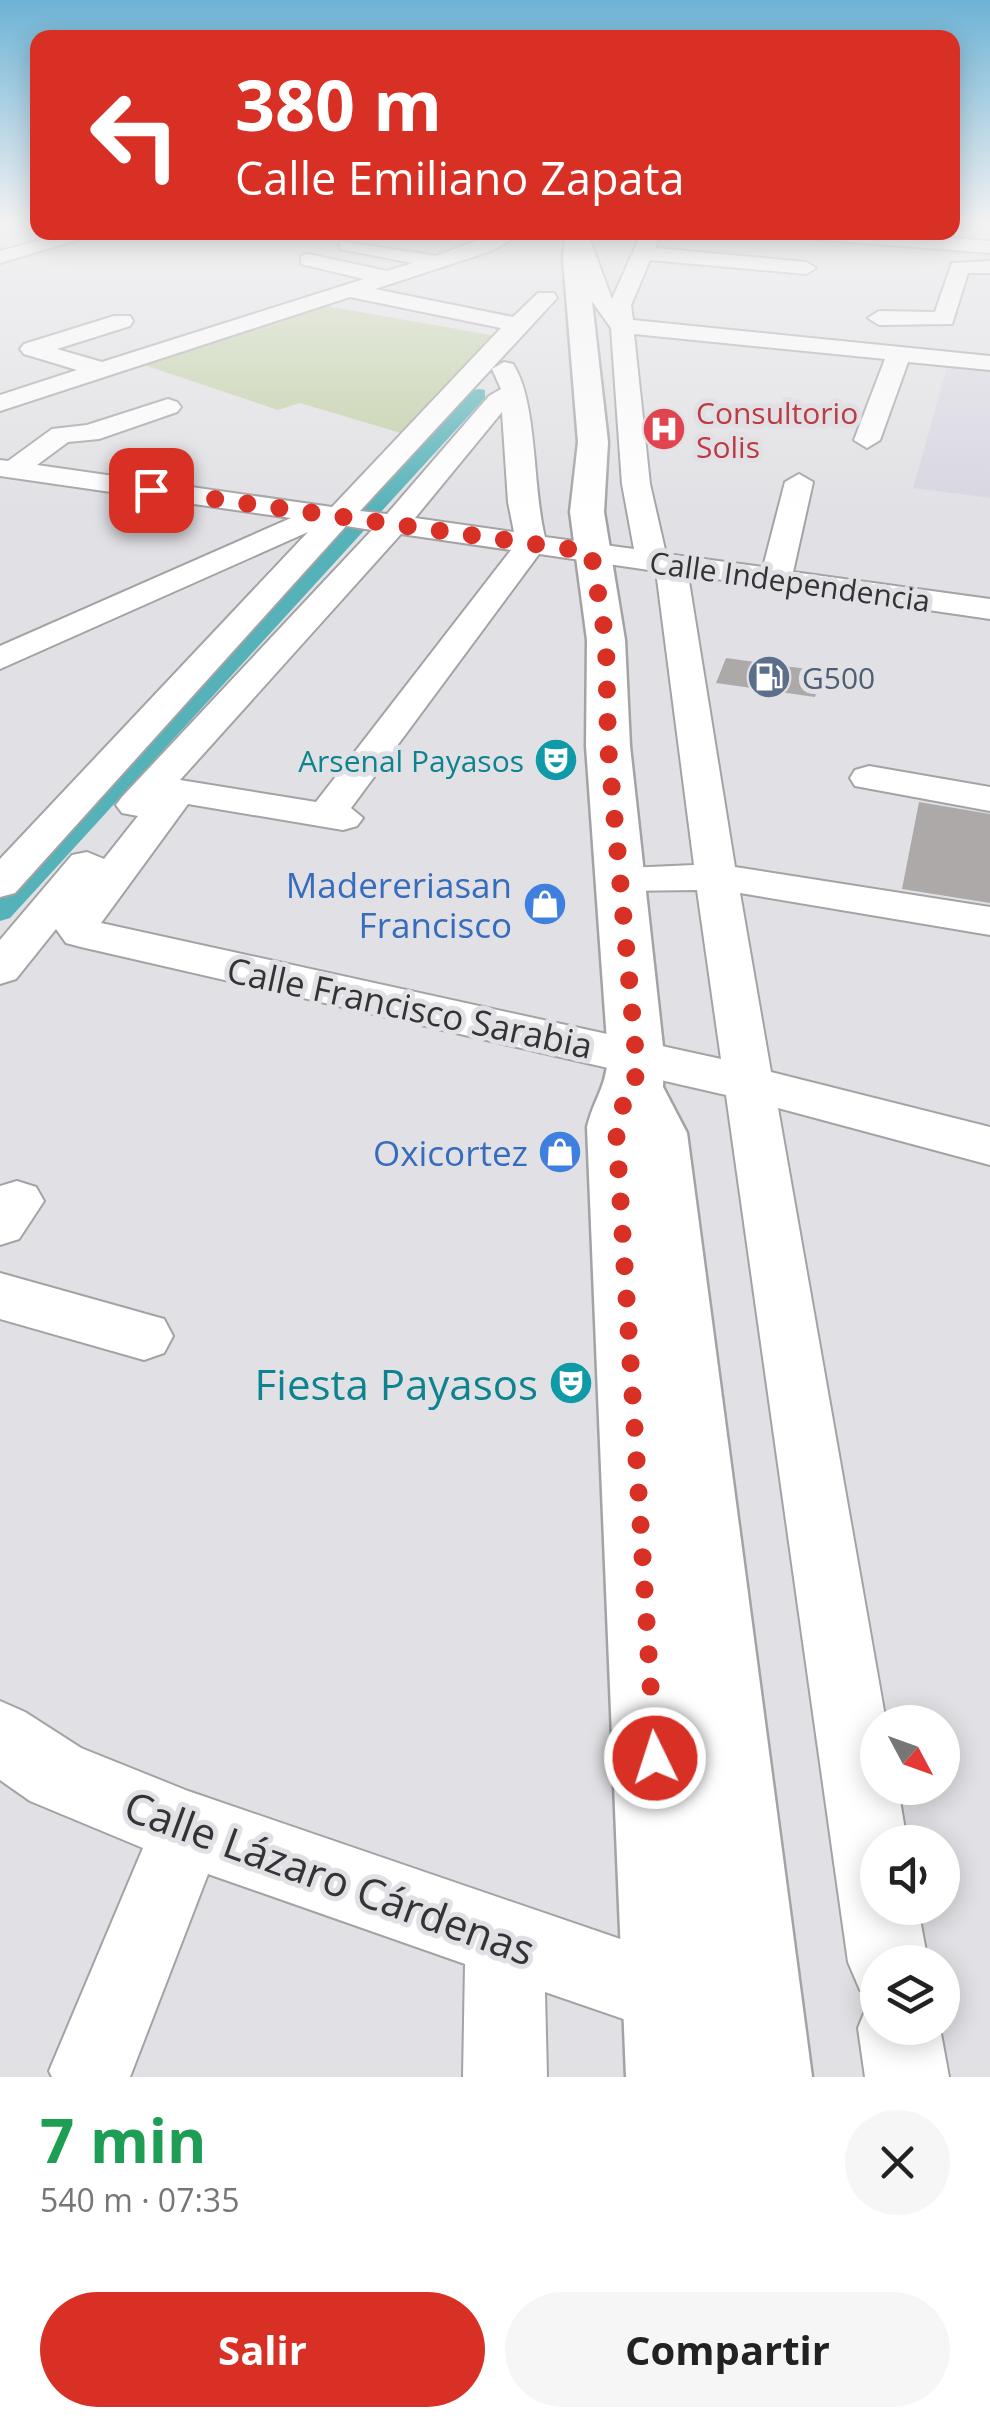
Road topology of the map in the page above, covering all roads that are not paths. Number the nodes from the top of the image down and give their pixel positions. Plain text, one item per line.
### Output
1 (119, 321) edge
2 (255, 321) edge
3 (501, 321) edge
4 (520, 321) edge
5 (546, 321) edge
6 (583, 321) edge
7 (616, 321) edge
8 (622, 321) edge
9 (517, 324) junction
10 (623, 326) junction
11 (546, 329) dead end
12 (900, 353) junction
13 (490, 357) junction
14 (990, 363) edge
15 (102, 370) junction
16 (514, 392) junction
17 (0, 402) edge
18 (168, 407) dead end
19 (867, 440) dead end
20 (557, 443) dead end
21 (6, 469) edge
22 (799, 482) dead end
23 (587, 512) junction
24 (358, 519) junction
25 (532, 543) junction
26 (591, 552) junction
27 (662, 564) junction
28 (776, 579) junction
29 (990, 609) edge
30 (0, 659) edge
31 (869, 778) dead end
32 (162, 792) junction
33 (990, 798) edge
34 (716, 877) junction
35 (619, 878) junction
36 (0, 884) edge
37 (990, 921) edge
38 (0, 969) edge
39 (636, 1072) junction
40 (748, 1083) junction
41 (990, 1146) edge
42 (0, 1296) edge
43 (144, 1336) dead end
44 (0, 1737) edge
45 (867, 1825) edge
46 (188, 1828) junction
47 (505, 1940) junction
48 (670, 1996) junction
49 (902, 2045) edge
50 (90, 2071) dead end
51 (504, 2077) edge
52 (676, 2077) edge
53 (763, 2077) edge
54 (908, 2077) edge

1 - 15 street
2 - 15 street
3 - 9 street
4 - 9 street
5 - 11 main road
6 - 23 main road
7 - 10 street
8 - 10 street
9 - 13 street
10 - 12 street
10 - 27 street
12 - 14 street
12 - 19 street
13 - 16 street
13 - 24 street
15 - 17 street
16 - 24 street
16 - 25 street
18 - 21 street
20 - 23 main road
21 - 24 street, Calle Independencia
22 - 28 street
23 - 26 main road
24 - 25 street, Calle Independencia
24 - 30 street
24 - 32 street
24 - 36 street
25 - 26 street, Calle Independencia
25 - 32 street
26 - 27 street, Calle Independencia
26 - 35 main road
27 - 28 street, Calle Independencia
27 - 34 street
28 - 29 street, Calle Independencia
31 - 33 street
32 - 38 street
32 - 39 street, Calle Francisco Sarabia
34 - 35 street
34 - 37 street
34 - 40 street
35 - 39 main road
39 - 40 street, Calle Francisco Sarabia
39 - 48 main road
39 - 53 main road
40 - 41 street, Calle Francisco Sarabia
40 - 45 street
42 - 43 street
44 - 46 street, Calle Lázaro Cárdenas
46 - 47 street, Calle Lázaro Cárdenas
46 - 50 street
47 - 48 street, Calle Lázaro Cárdenas
47 - 51 street
48 - 52 main road
49 - 54 street

